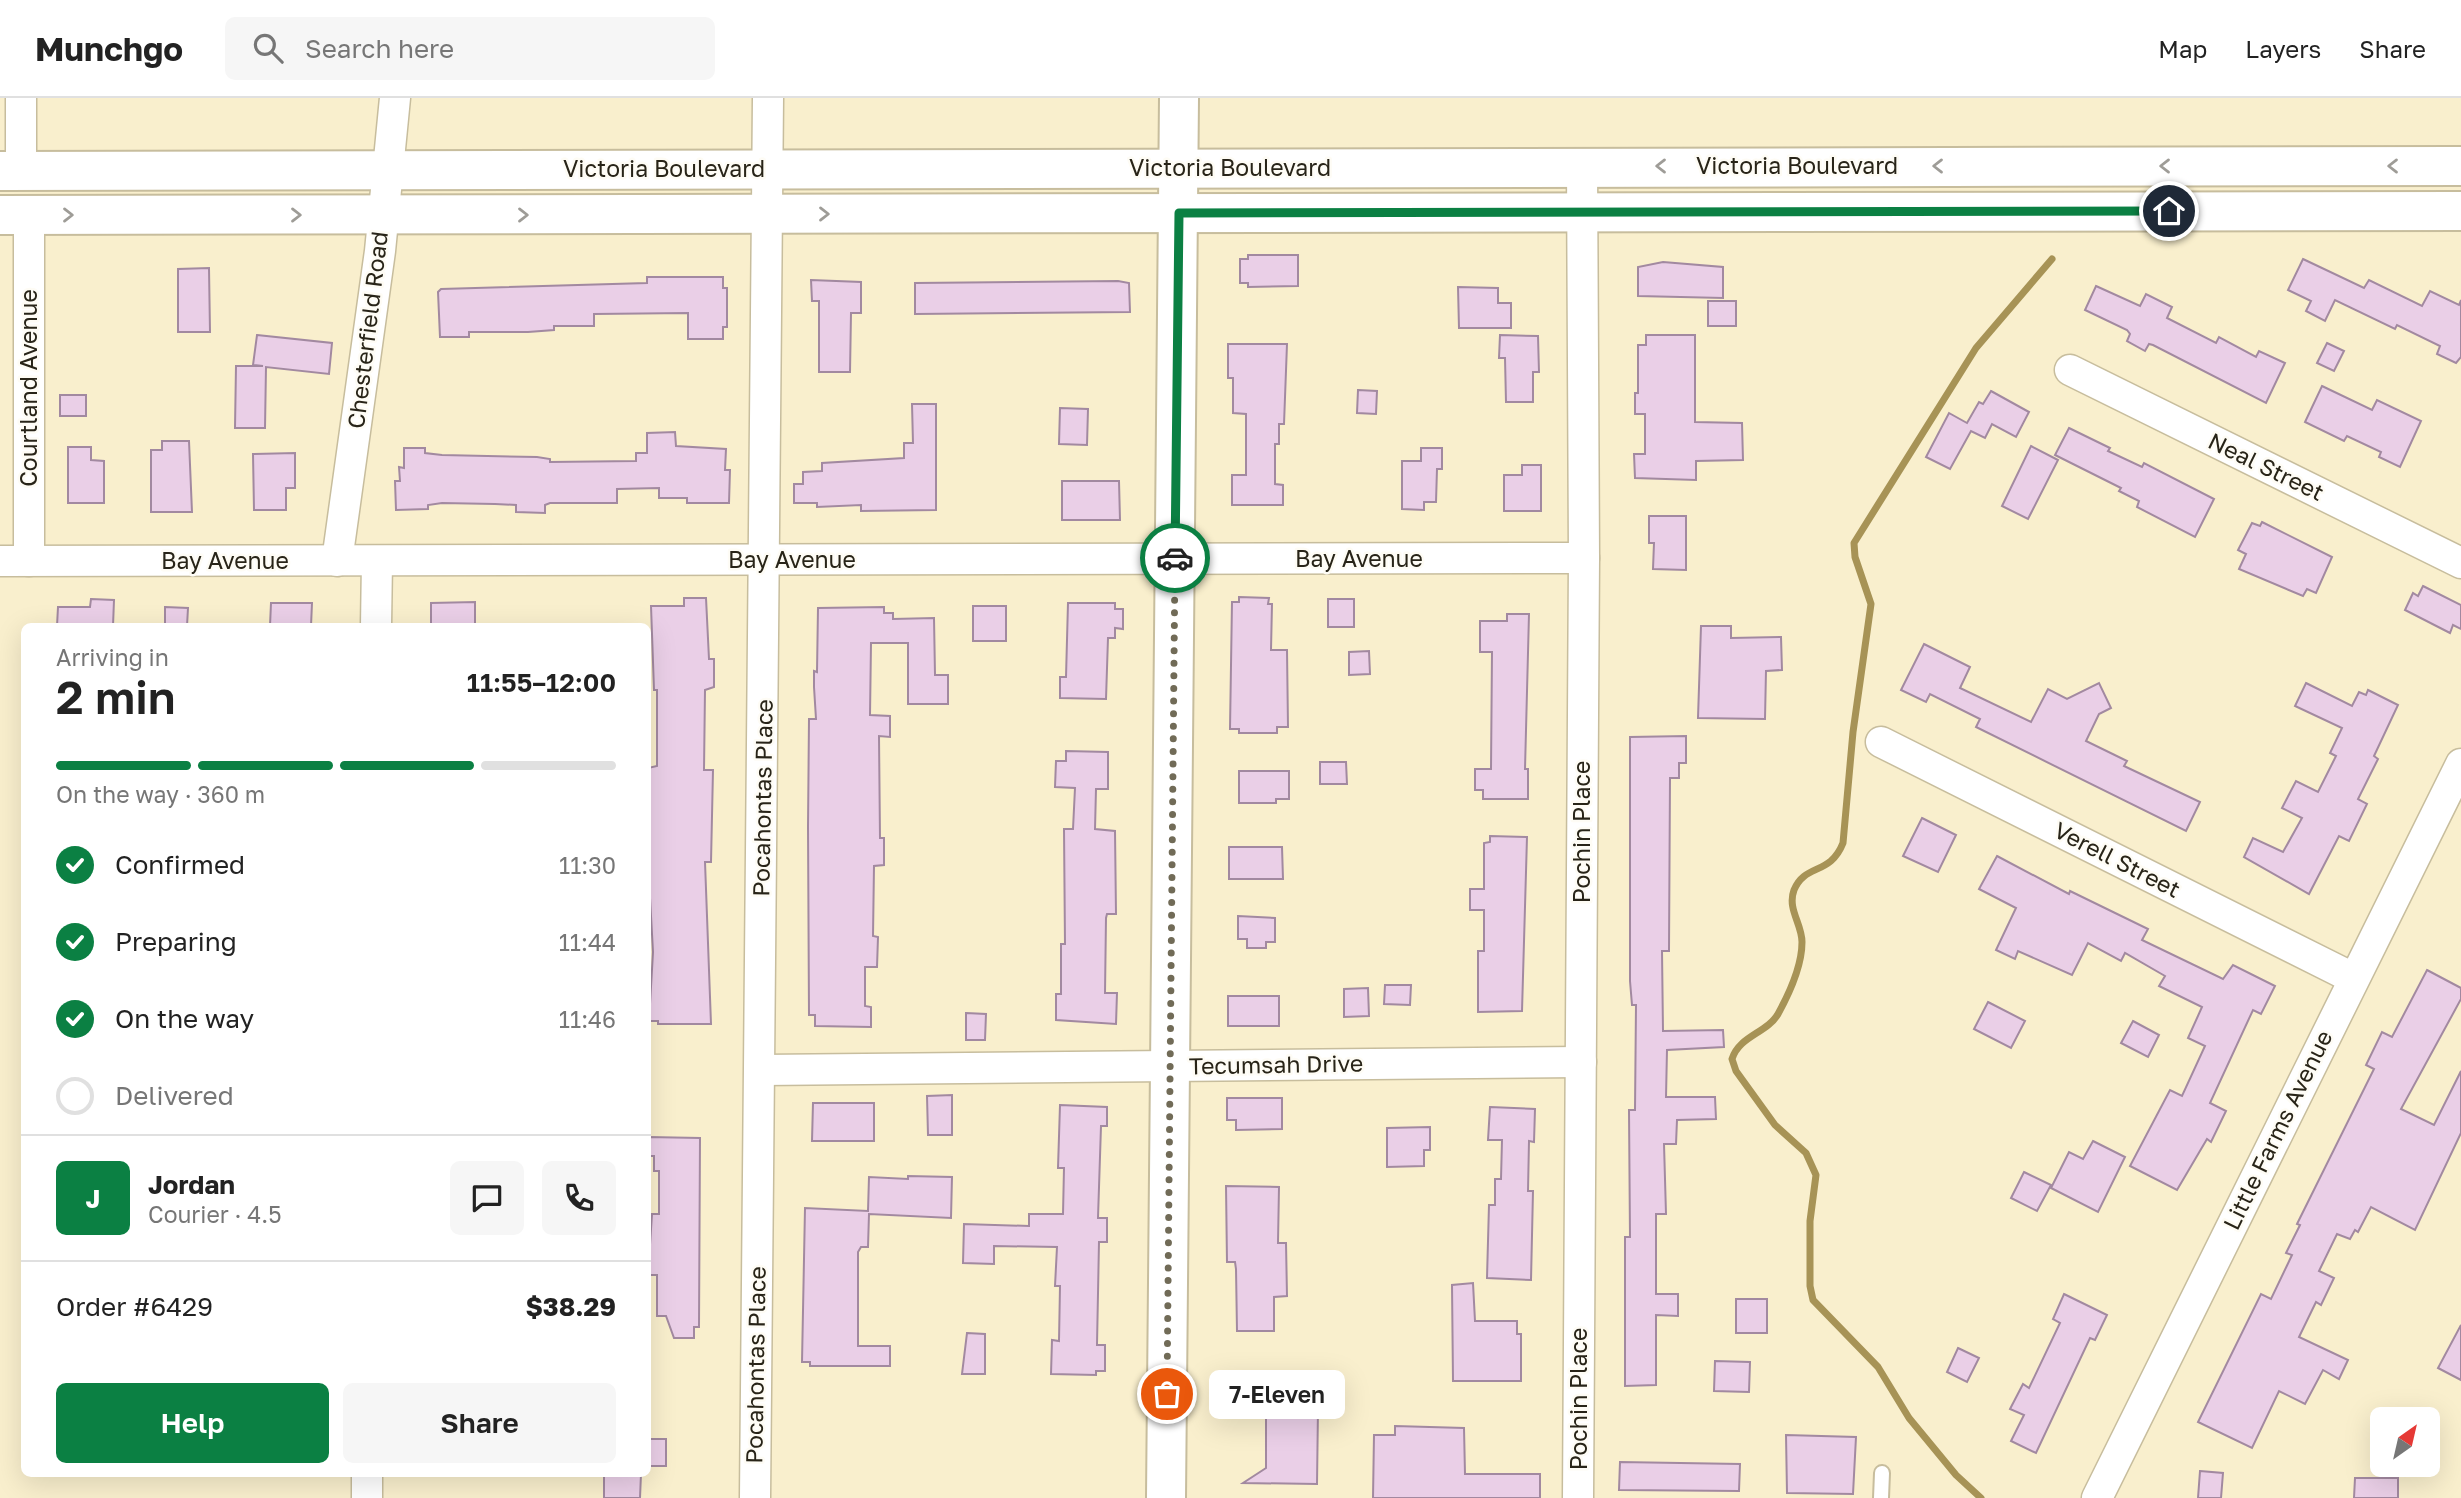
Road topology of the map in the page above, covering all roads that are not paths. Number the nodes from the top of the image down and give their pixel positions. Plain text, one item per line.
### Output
1 (21, 98) edge
2 (395, 98) edge
3 (768, 98) edge
4 (1179, 98) edge
5 (1582, 166) junction
6 (2461, 166) edge
7 (1179, 167) junction
8 (767, 169) junction
9 (388, 170) junction
10 (10, 171) edge
11 (2461, 211) edge
12 (1179, 213) junction
13 (767, 214) junction
14 (1583, 214) junction
15 (15, 215) edge
16 (383, 215) junction
17 (2070, 370) dead end
18 (1584, 558) junction
19 (1175, 559) junction
20 (766, 560) junction
21 (15, 561) edge
22 (338, 561) junction
23 (377, 561) junction
24 (2461, 563) edge
25 (376, 623) edge
26 (1881, 742) dead end
27 (2461, 764) edge
28 (2353, 978) junction
29 (1581, 1062) junction
30 (1170, 1066) junction
31 (760, 1070) junction
32 (1882, 1473) dead end
33 (367, 1477) edge
34 (367, 1498) edge
35 (755, 1498) edge
36 (1166, 1498) edge
37 (1578, 1498) edge
38 (1881, 1498) edge
39 (2097, 1498) edge

1 - 10 street
2 - 9 street, Chesterfield Road
3 - 8 street, Pocahontas Place
4 - 7 main road
6 -> 5 main road, Victoria Boulevard
5 - 7 main road, Victoria Boulevard
5 - 14 street, Pochin Place
7 - 8 main road, Victoria Boulevard
7 - 12 main road
8 - 9 main road, Victoria Boulevard
8 - 13 street, Pocahontas Place
9 - 10 main road, Victoria Boulevard
9 - 16 street, Chesterfield Road
11 - 14 main road, Victoria Boulevard
13 -> 12 main road, Victoria Boulevard
12 - 14 main road, Victoria Boulevard
12 - 19 main road
16 -> 13 main road, Victoria Boulevard
13 - 20 street, Pocahontas Place
14 - 18 street, Pochin Place
15 -> 16 main road, Victoria Boulevard
15 - 21 street, Courtland Avenue
16 - 22 street, Chesterfield Road
17 - 24 street, Neal Street
18 - 19 street, Bay Avenue
18 - 29 street, Pochin Place
19 - 20 street, Bay Avenue
19 - 30 main road
20 - 23 street, Bay Avenue
20 - 31 street, Pocahontas Place
21 - 22 street, Bay Avenue
22 - 23 street, Bay Avenue
23 - 25 street
26 - 28 street, Verell Street
27 - 28 street, Little Farms Avenue
28 - 39 street, Little Farms Avenue
29 - 30 street, Tecumsah Drive
29 - 37 street, Pochin Place
30 - 31 street, Tecumsah Drive
30 - 36 main road
31 - 35 street, Pocahontas Place
32 - 38 lane
33 - 34 street

